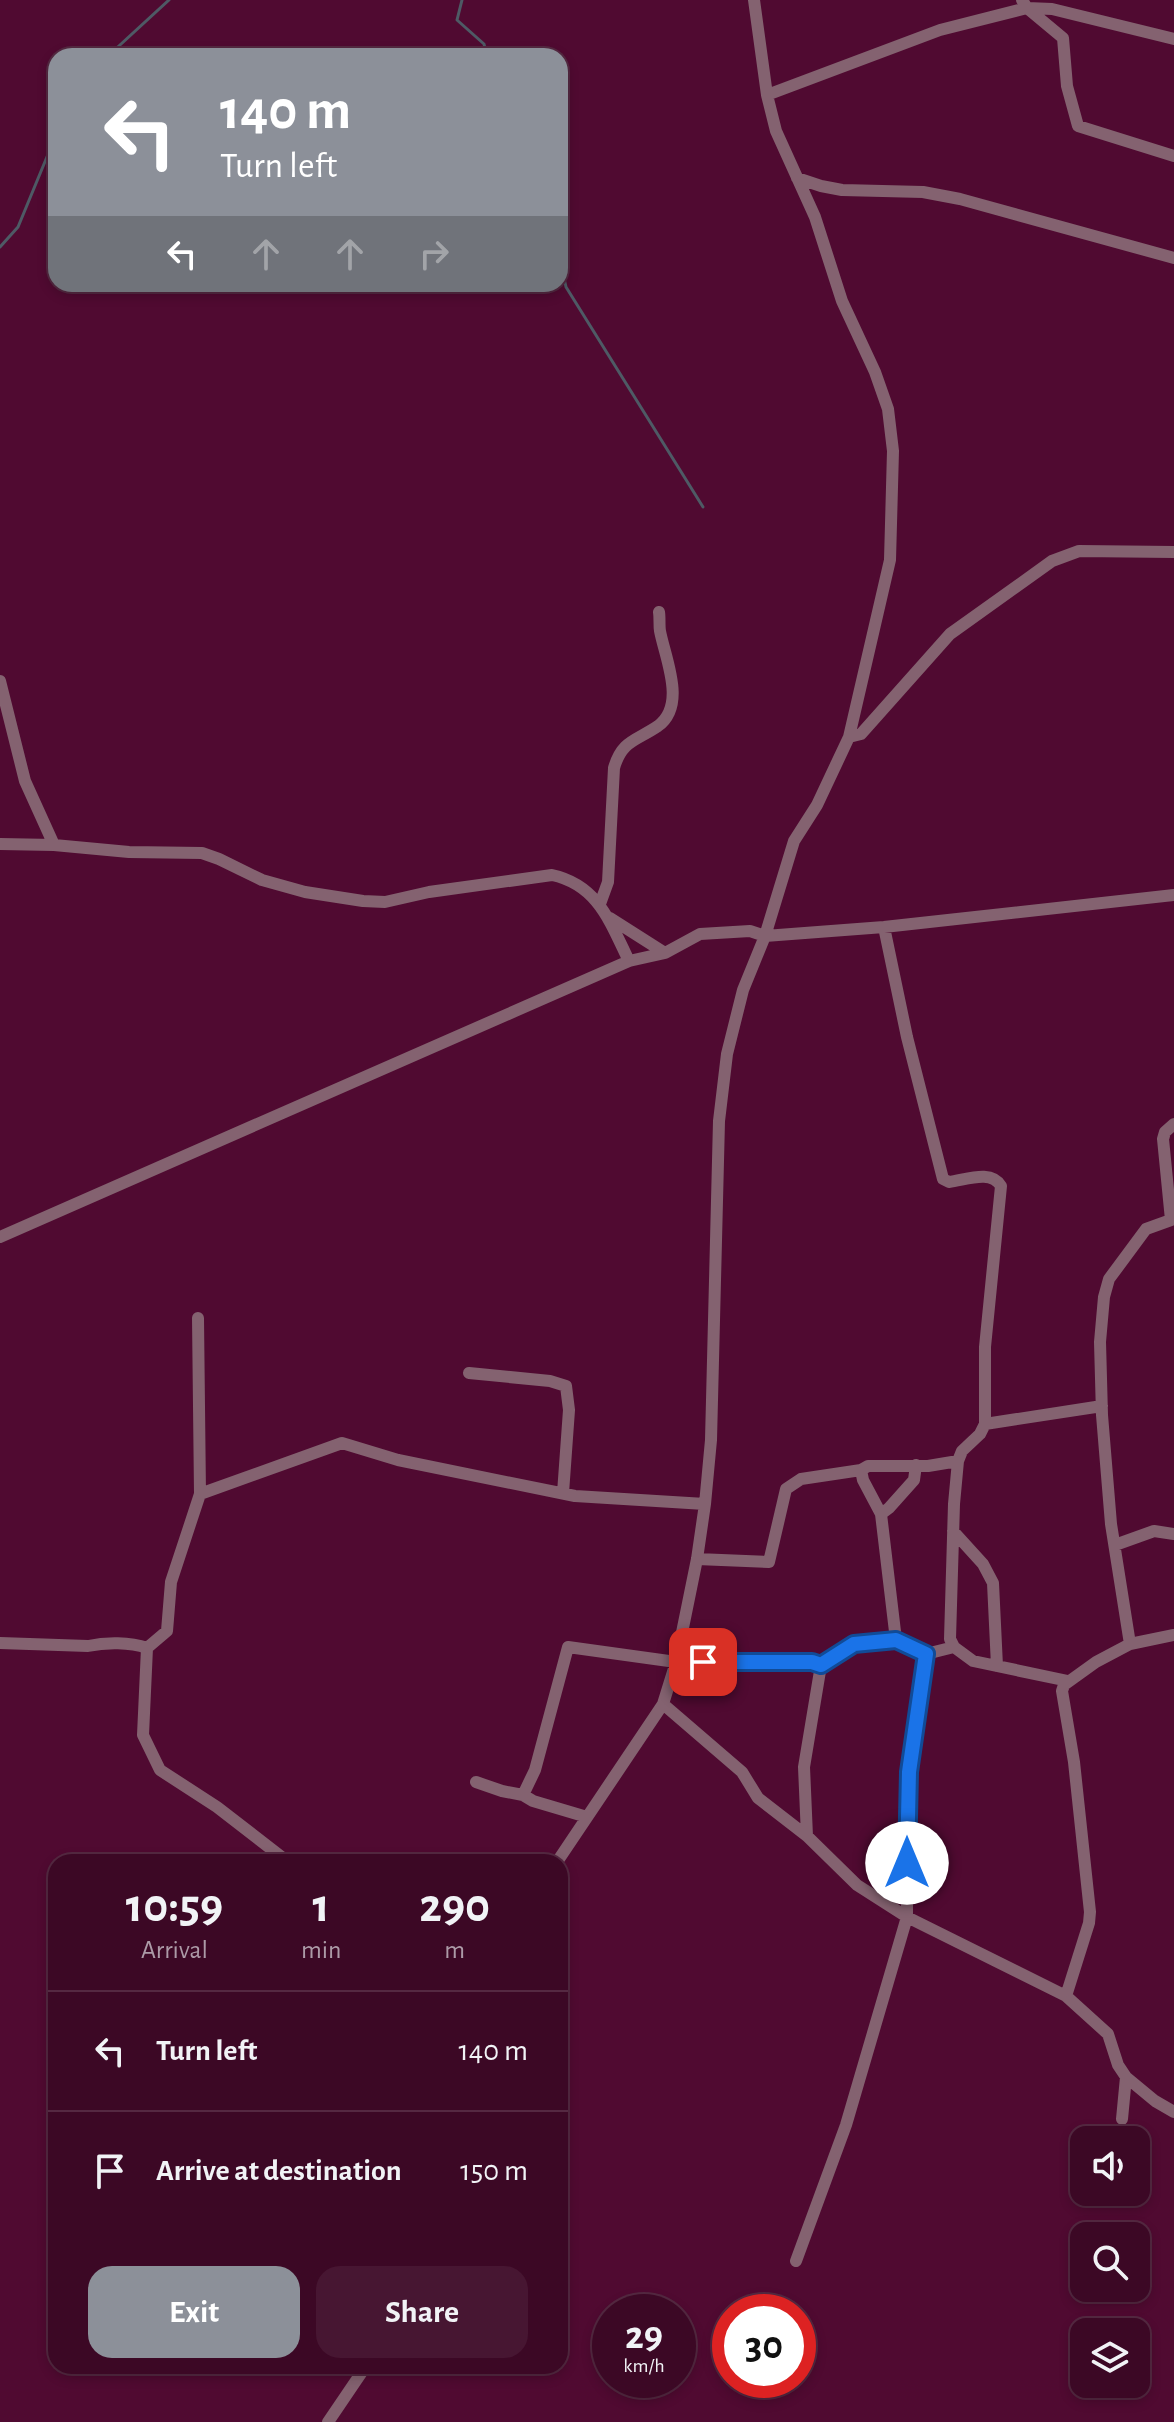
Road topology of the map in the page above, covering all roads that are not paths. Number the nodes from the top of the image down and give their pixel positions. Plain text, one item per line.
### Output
1 (754, 0) edge
2 (1024, 4) edge
3 (1174, 39) edge
4 (767, 95) junction
5 (1174, 156) edge
6 (797, 178) junction
7 (1174, 258) edge
8 (1174, 552) edge
9 (659, 612) dead end
10 (0, 681) edge
11 (849, 737) junction
12 (0, 844) edge
13 (54, 845) junction
14 (1174, 895) edge
15 (600, 904) junction
16 (607, 916) junction
17 (884, 927) junction
18 (765, 936) junction
19 (665, 953) junction
20 (629, 961) junction
21 (1174, 1124) edge
22 (0, 1237) edge
23 (198, 1318) dead end
24 (469, 1373) dead end
25 (1102, 1406) junction
26 (985, 1424) junction
27 (958, 1461) junction
28 (916, 1465) junction
29 (861, 1470) junction
30 (563, 1493) junction
31 (200, 1494) junction
32 (705, 1504) junction
33 (881, 1514) junction
34 (953, 1531) junction
35 (1174, 1534) edge
36 (1115, 1545) junction
37 (697, 1559) junction
38 (1174, 1635) edge
39 (896, 1640) junction
40 (0, 1643) edge
41 (1130, 1644) junction
42 (954, 1647) junction
43 (147, 1648) junction
44 (926, 1654) junction
45 (676, 1662) junction
46 (821, 1665) junction
47 (997, 1666) junction
48 (1068, 1681) junction
49 (663, 1704) junction
50 (476, 1782) dead end
51 (523, 1795) junction
52 (587, 1817) junction
53 (807, 1836) junction
54 (278, 1854) edge
55 (562, 1854) edge
56 (907, 1917) junction
57 (1066, 1996) junction
58 (1126, 2077) junction
59 (1174, 2112) edge
60 (1122, 2119) dead end
61 (796, 2261) dead end
62 (361, 2374) edge
63 (328, 2422) edge

1 - 4 street
2 - 3 street
2 - 4 street
2 - 5 street
4 - 6 street
6 - 7 street
6 - 11 street
8 - 11 street
9 - 15 street
10 - 13 street
11 - 18 street
12 - 13 street
13 - 15 street
14 - 17 street
15 - 16 street
16 - 19 street
16 - 20 street
17 - 18 street
17 - 26 street
18 - 19 street
18 - 32 street
19 - 20 street
20 - 22 street
21 - 25 street
23 - 31 street
24 - 30 street
25 - 26 street
25 - 36 street
26 - 27 street
27 - 28 street
27 - 34 street
28 - 29 street
28 - 33 street
29 - 33 street
29 - 37 street
30 - 31 street
30 - 32 street
31 - 43 street
32 - 37 street
33 - 39 street
34 - 42 street
34 - 47 street
35 - 36 street
36 - 41 street
37 - 45 street
38 - 41 street
39 - 44 street
39 - 46 street
40 - 43 street
41 - 48 street
42 - 44 street
42 - 47 street
43 - 54 street
44 - 56 street
45 - 46 street
45 - 49 street
45 - 51 street
46 - 53 street
47 - 48 street
48 - 57 street
49 - 52 street
49 - 53 street
50 - 51 street
51 - 52 street
52 - 55 street
53 - 56 street
56 - 57 street
56 - 61 street
57 - 58 street
58 - 59 street
58 - 60 street
62 - 63 street

